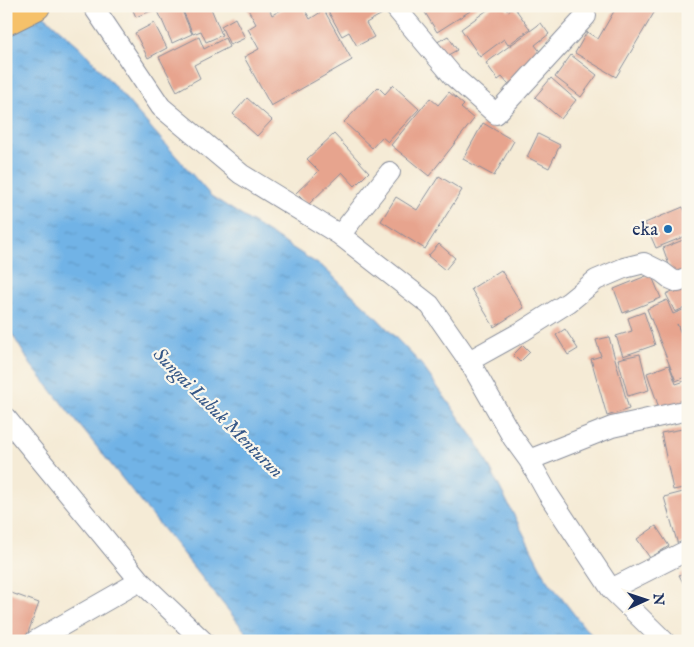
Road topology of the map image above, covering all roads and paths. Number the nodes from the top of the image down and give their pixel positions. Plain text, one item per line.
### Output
1 (36, 6) edge
2 (93, 6) edge
3 (394, 6) edge
4 (586, 16) dead end
5 (6, 21) edge
6 (390, 172) dead end
7 (340, 235) junction
8 (688, 278) edge
9 (469, 361) junction
10 (688, 410) edge
11 (6, 418) edge
12 (529, 460) junction
13 (688, 550) edge
14 (140, 581) junction
15 (611, 589) junction
16 (35, 641) edge
17 (203, 641) edge
18 (664, 641) edge

1 - 5 highway
2 - 7 street
3 - 4 street
6 - 7 street
7 - 9 street
8 - 9 street
9 - 12 street
10 - 12 street
11 - 14 street
12 - 15 street
13 - 15 street
14 - 16 street
14 - 17 street
15 - 18 street

